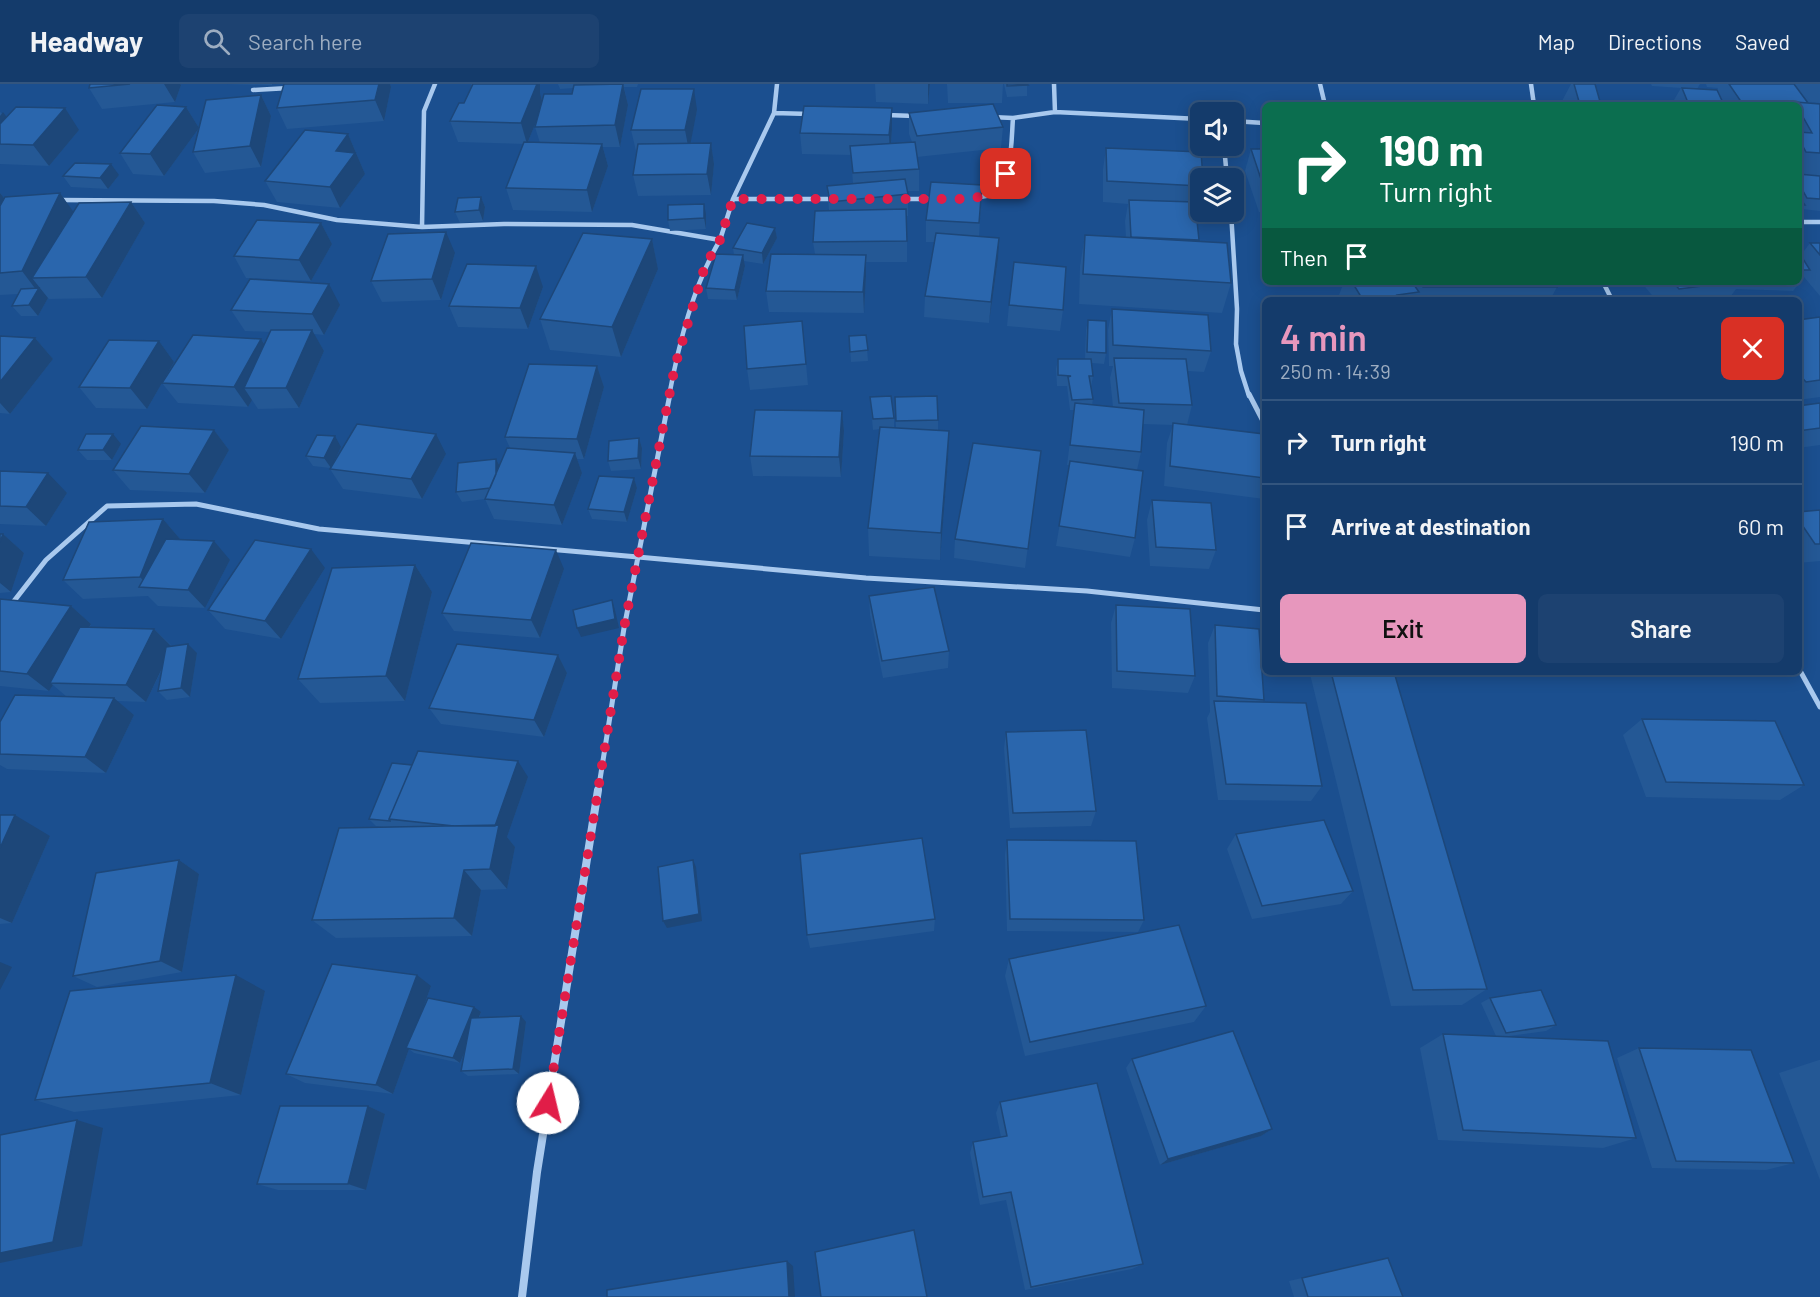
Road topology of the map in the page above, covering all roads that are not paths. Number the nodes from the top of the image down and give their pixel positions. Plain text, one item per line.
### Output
1 (435, 84) edge
2 (777, 84) edge
3 (1054, 84) edge
4 (1320, 84) edge
5 (1531, 84) edge
6 (300, 88) edge
7 (253, 90) dead end
8 (1324, 102) edge
9 (1534, 102) edge
10 (1055, 112) junction
11 (774, 113) junction
12 (822, 114) edge
13 (882, 115) edge
14 (918, 116) edge
15 (989, 117) edge
16 (1013, 118) junction
17 (1190, 119) edge
18 (1244, 122) edge
19 (1262, 123) edge
20 (733, 199) junction
21 (838, 199) edge
22 (897, 199) edge
23 (944, 199) edge
24 (968, 199) edge
25 (48, 200) edge
26 (1232, 222) edge
27 (1802, 222) edge
28 (1820, 222) edge
29 (422, 226) junction
30 (720, 240) junction
31 (1262, 420) edge
32 (638, 557) junction
33 (1262, 610) edge
34 (0, 619) edge
35 (1802, 674) edge
36 (1820, 707) edge
37 (522, 1297) edge

1 - 29 street
2 - 11 street
3 - 10 street
4 - 8 street
5 - 9 street
6 - 7 street
10 - 16 street
10 - 17 street
11 - 12 street
11 - 20 street
13 - 14 street
15 - 16 street
16 - 24 street
18 - 19 street
20 - 21 street
20 - 30 street
22 - 23 street
25 - 29 street
26 - 31 street
27 - 28 street
29 - 30 street
30 - 32 street
32 - 33 street
32 - 34 street
32 - 37 street
35 - 36 street

